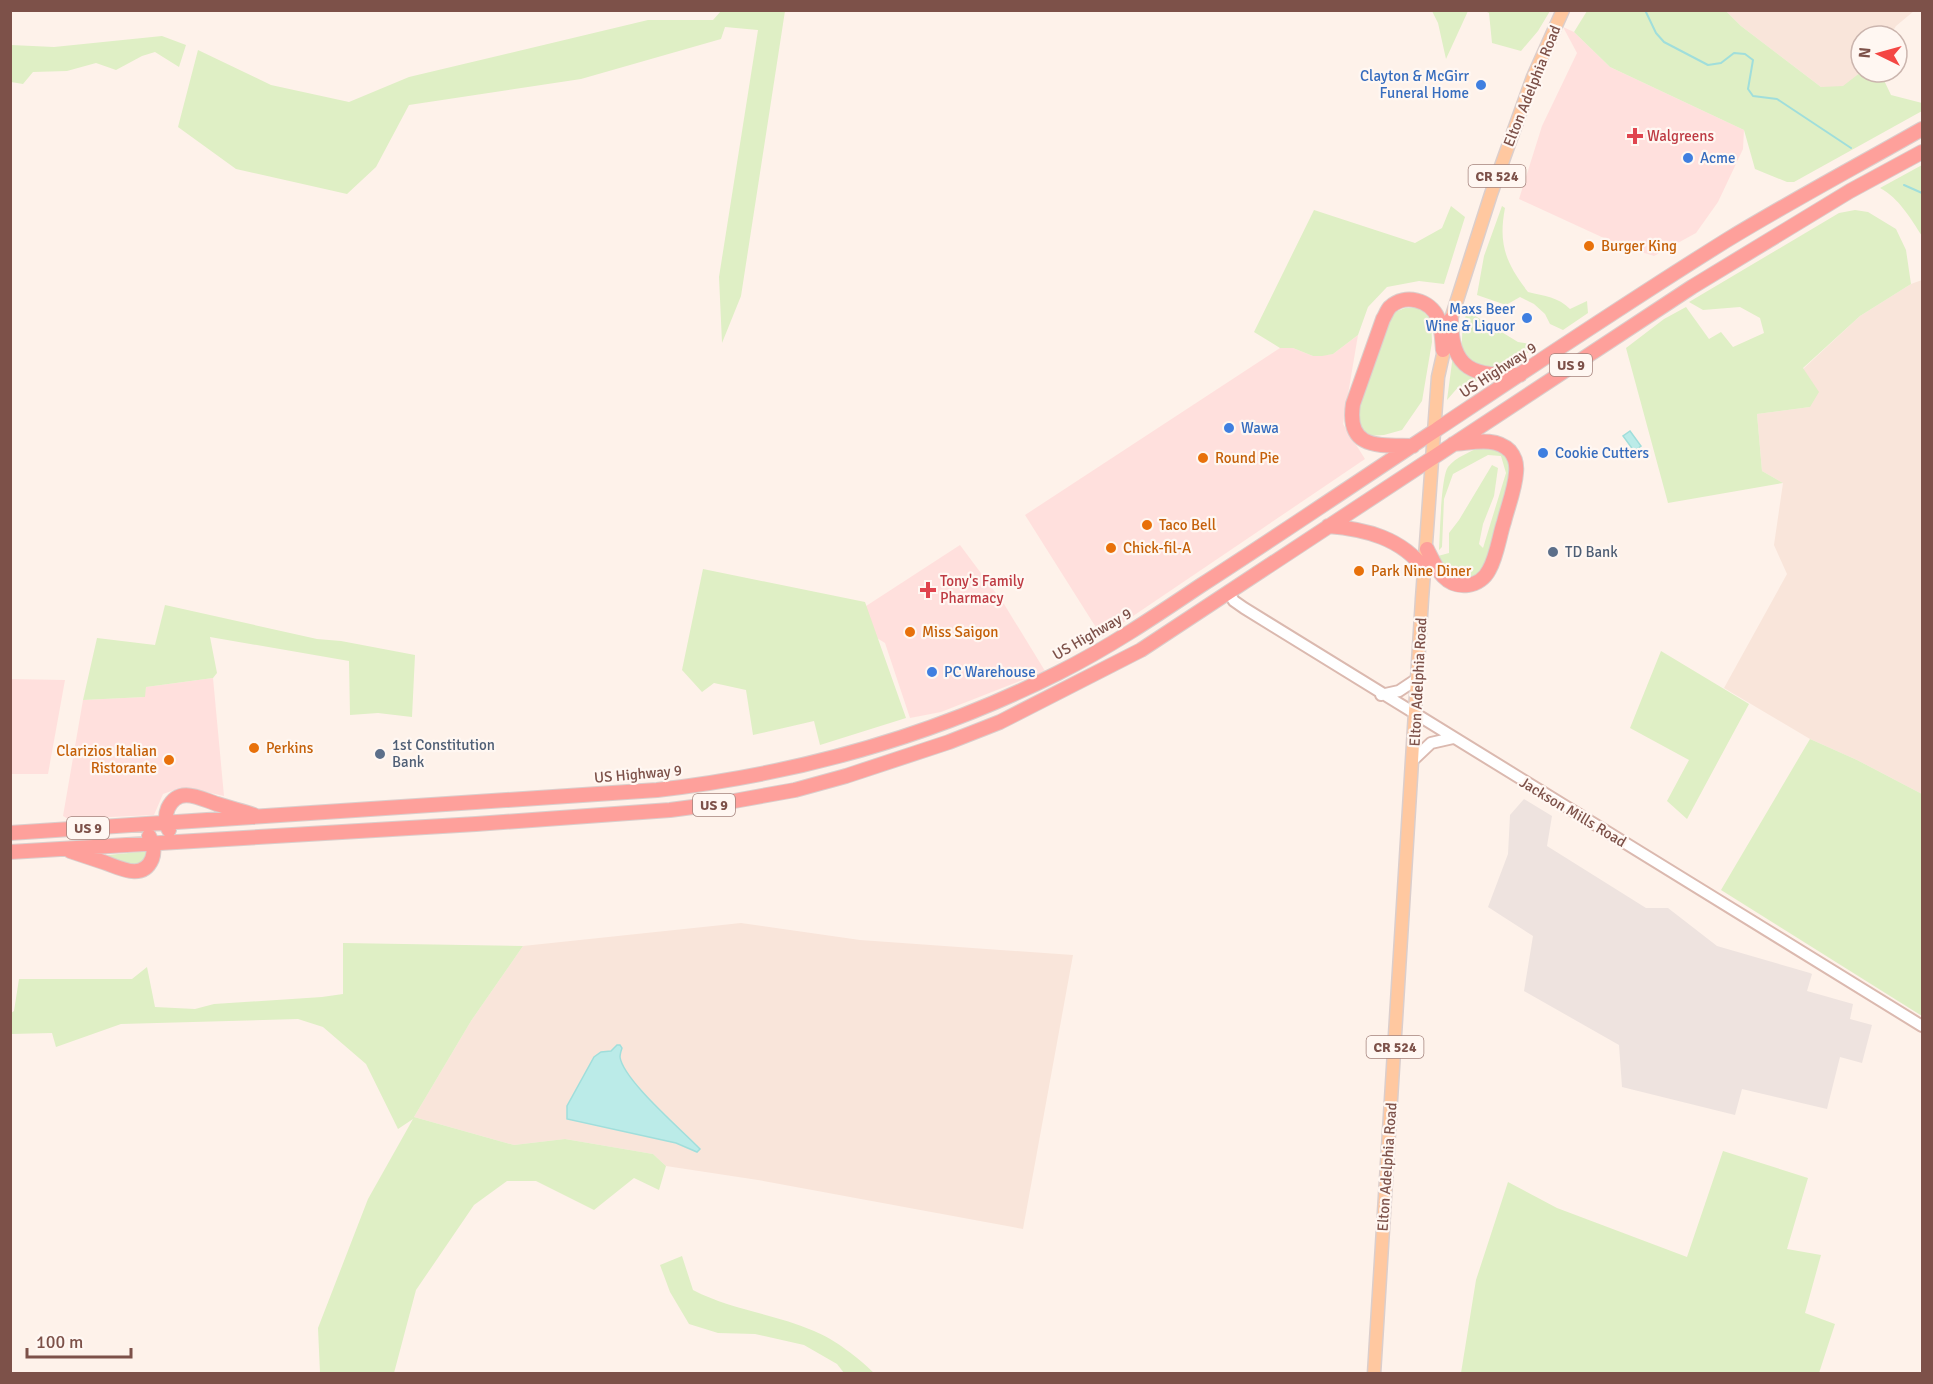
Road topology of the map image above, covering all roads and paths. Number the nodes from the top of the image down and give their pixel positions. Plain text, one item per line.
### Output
1 (1563, 10) edge
2 (1923, 129) edge
3 (1923, 152) edge
4 (1451, 319) junction
5 (1443, 350) junction
6 (1520, 375) junction
7 (1435, 431) junction
8 (1451, 445) junction
9 (1413, 446) junction
10 (1433, 458) junction
11 (1328, 526) junction
12 (1427, 549) junction
13 (1425, 570) junction
14 (1228, 592) junction
15 (1418, 679) junction
16 (1381, 694) junction
17 (1416, 716) junction
18 (1453, 738) junction
19 (1413, 760) junction
20 (263, 817) junction
21 (166, 824) junction
22 (132, 826) junction
23 (10, 833) edge
24 (186, 841) junction
25 (153, 843) junction
26 (63, 848) junction
27 (10, 852) edge
28 (1923, 1026) edge
29 (1374, 1374) edge

1 - 4 main road, Elton Adelphia Road / CR 524
2 - 6 highway, US Highway 9 / US 9
3 - 8 highway, US 9
4 - 5 main road, Elton Adelphia Road / CR 524
4 - 6 highway
5 - 7 main road, Elton Adelphia Road / CR 524
5 - 9 highway
6 - 7 highway, US Highway 9 / US 9
7 - 9 highway, US Highway 9 / US 9
7 - 10 main road, Elton Adelphia Road / CR 524
8 - 10 highway, US 9
8 - 12 highway
9 - 20 highway, US Highway 9 / US 9
10 - 11 highway, US 9
10 - 12 main road, Elton Adelphia Road / CR 524
11 - 13 highway
11 - 14 highway, US 9
12 - 13 main road, Elton Adelphia Road / CR 524
13 - 15 main road, Elton Adelphia Road / CR 524
14 - 16 main road, Jackson Mills Road
14 - 24 highway, US 9
15 - 16 main road
15 - 17 main road, Elton Adelphia Road / CR 524
16 - 17 main road, Jackson Mills Road
17 - 18 main road, Jackson Mills Road
17 - 19 main road, Elton Adelphia Road / CR 524
18 - 19 main road
18 - 28 main road, Jackson Mills Road
19 - 29 main road, Elton Adelphia Road / CR 524
20 - 21 highway, US Highway 9 / US 9
20 - 21 highway
21 - 22 highway, US Highway 9 / US 9
21 - 24 highway
22 - 23 highway, US Highway 9 / US 9
22 - 25 highway
24 - 25 highway, US 9
25 - 26 highway, US 9
25 - 26 highway
26 - 27 highway, US 9

